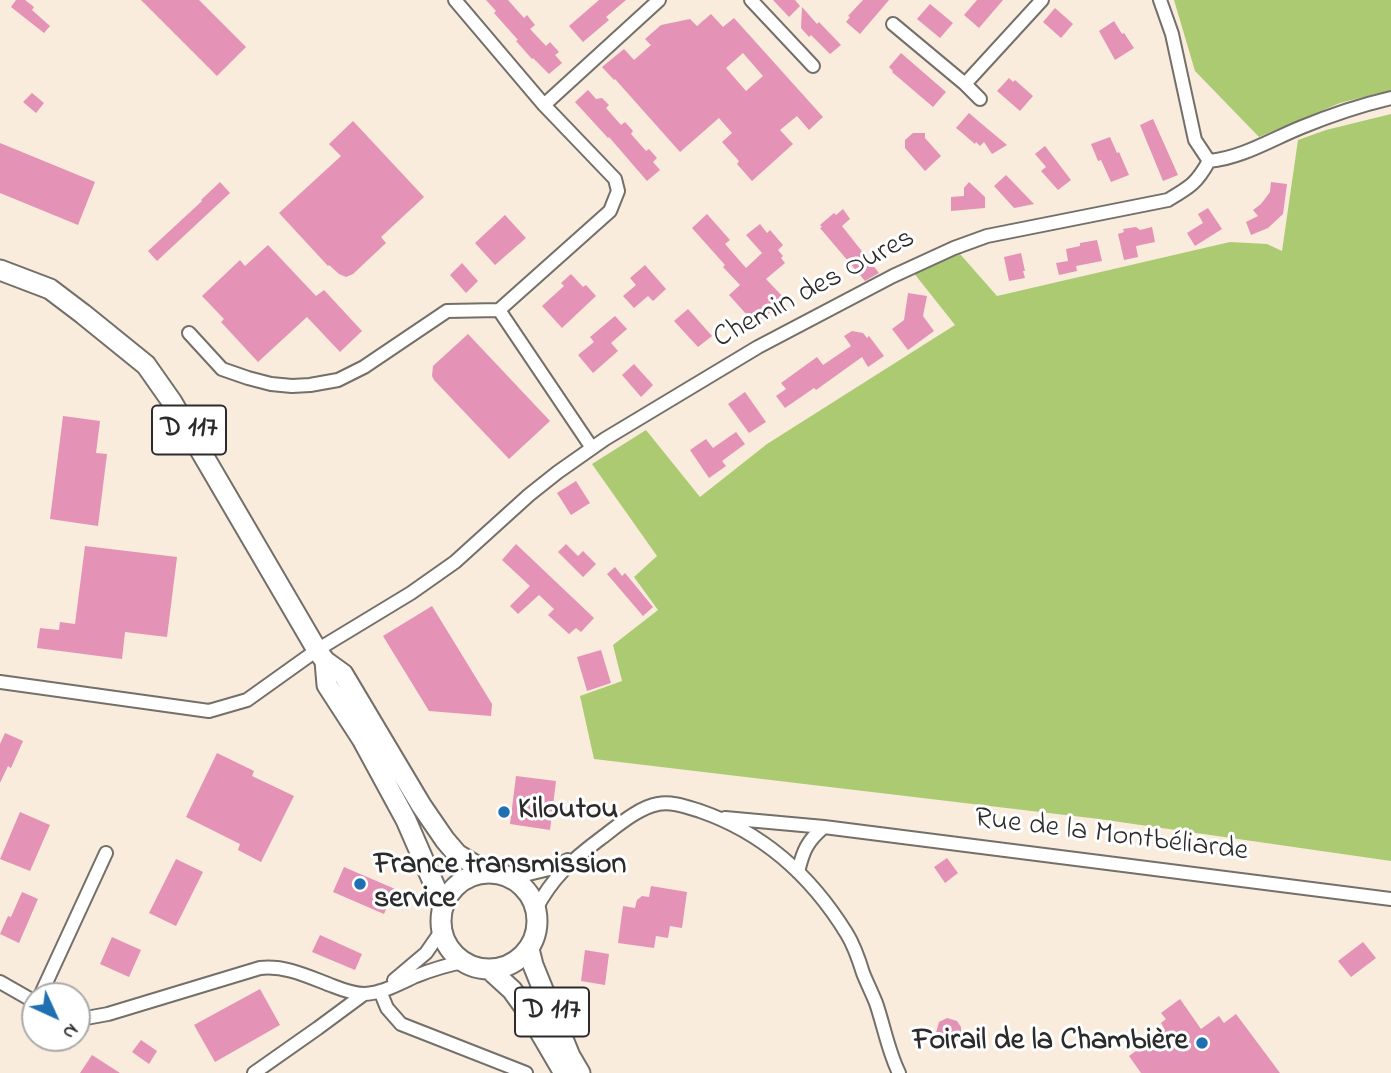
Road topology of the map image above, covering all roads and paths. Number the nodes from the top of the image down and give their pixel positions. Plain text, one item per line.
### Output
1 (455, 0) edge
2 (659, 0) edge
3 (751, 0) edge
4 (1042, 0) edge
5 (1160, 0) edge
6 (893, 24) dead end
7 (813, 66) dead end
8 (965, 84) junction
9 (1391, 98) edge
10 (980, 99) dead end
11 (544, 105) junction
12 (1209, 161) junction
13 (0, 270) edge
14 (499, 310) junction
15 (189, 333) dead end
16 (592, 448) junction
17 (321, 656) junction
18 (0, 682) edge
19 (716, 817) junction
20 (824, 827) junction
21 (584, 851) junction
22 (106, 853) dead end
23 (486, 872) junction
24 (799, 872) junction
25 (512, 878) junction
26 (1391, 899) edge
27 (443, 905) junction
28 (536, 909) junction
29 (442, 930) junction
30 (529, 948) junction
31 (463, 962) junction
32 (489, 969) junction
33 (0, 982) edge
34 (46, 982) edge
35 (380, 991) junction
36 (21, 994) edge
37 (363, 994) junction
38 (91, 1017) edge
39 (254, 1073) edge
40 (526, 1073) edge
41 (564, 1073) edge
42 (580, 1073) edge
43 (899, 1073) edge

1 - 11 street
2 - 11 street
3 - 7 street
4 - 8 street
5 - 12 street
6 - 8 street
8 - 10 street
9 - 12 street
11 - 14 street
12 - 16 street, Chemin des Oures
13 - 17 main road, D 117
14 - 15 street
14 - 16 street
16 - 17 street, Chemin des Oures
17 - 18 street, Chemin des Oures
17 - 23 main road, D 117
17 - 27 main road, D 117
19 - 20 street, Rue de la Montbéliarde
19 - 21 street
19 - 24 street
20 - 24 street
20 - 26 street, Rue de la Montbéliarde
21 - 25 street
21 - 28 street
22 - 34 street
23 - 25 main road
23 - 27 main road
24 - 43 street
25 - 28 main road
27 - 29 main road
28 - 30 main road
29 - 31 main road
29 - 35 street
30 - 32 main road
30 - 42 main road, D 117
31 - 32 main road
31 - 35 street
32 - 41 main road, D 117
33 - 36 street
35 - 37 street
35 - 40 street
37 - 38 street
37 - 39 street

